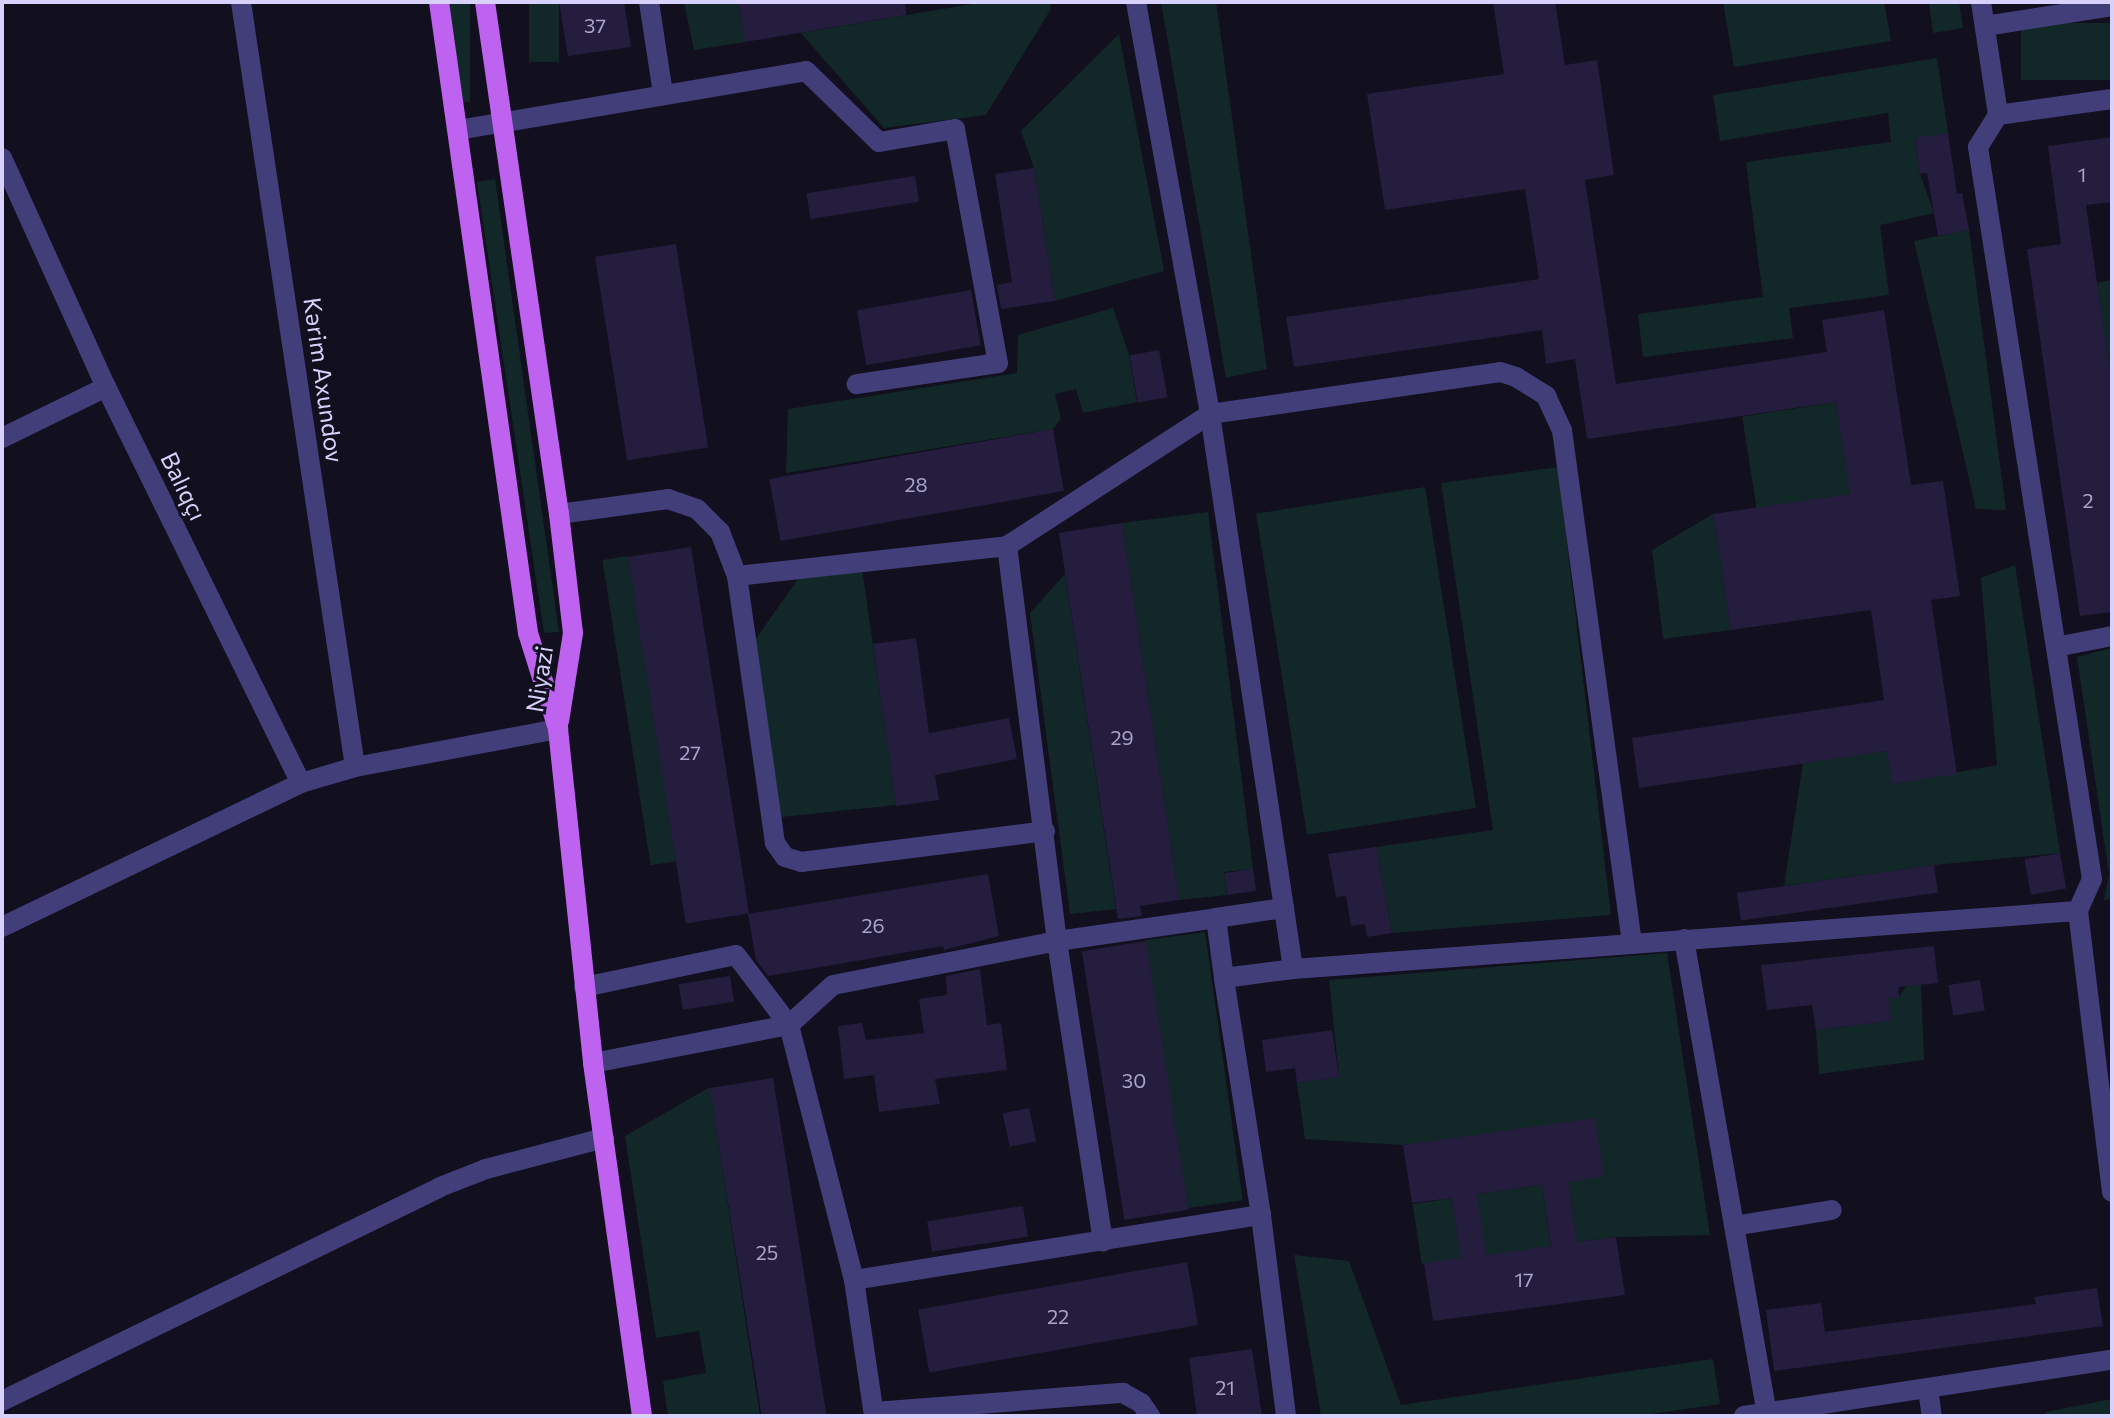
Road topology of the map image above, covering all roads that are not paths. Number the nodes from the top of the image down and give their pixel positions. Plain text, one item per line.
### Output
1 (241, 2) edge
2 (439, 2) edge
3 (485, 2) edge
4 (649, 2) edge
5 (1136, 2) edge
6 (1981, 2) edge
7 (2112, 6) edge
8 (1985, 26) junction
9 (663, 94) junction
10 (2112, 99) edge
11 (1998, 115) junction
12 (502, 122) junction
13 (458, 130) junction
14 (2, 158) edge
15 (857, 384) dead end
16 (106, 387) junction
17 (1210, 414) junction
18 (2, 438) edge
19 (559, 514) junction
20 (1007, 546) junction
21 (737, 576) junction
22 (2112, 636) edge
23 (2056, 647) junction
24 (558, 729) junction
25 (355, 767) junction
26 (301, 783) junction
27 (1045, 831) junction
28 (1284, 908) junction
29 (2078, 911) junction
30 (1216, 918) junction
31 (2, 927) edge
32 (1684, 939) junction
33 (1057, 941) junction
34 (1632, 943) junction
35 (1293, 969) junction
36 (1224, 978) junction
37 (584, 987) junction
38 (789, 1025) junction
39 (2104, 1054) edge
40 (593, 1063) junction
41 (604, 1138) junction
42 (2112, 1192) edge
43 (1832, 1210) dead end
44 (1261, 1215) junction
45 (1734, 1226) junction
46 (1103, 1242) junction
47 (854, 1280) junction
48 (2112, 1360) edge
49 (1928, 1389) junction
50 (2, 1401) edge
51 (874, 1414) edge
52 (1767, 1414) edge
53 (642, 1416) edge
54 (1150, 1416) edge
55 (1286, 1416) edge
56 (1744, 1416) edge
57 (1932, 1416) edge

1 - 25 street, Kərim Axundov
2 - 13 main road, Niyazi
3 - 12 main road, Niyazi
4 - 9 street
5 - 17 street
6 - 8 street
7 - 8 street
8 - 11 street
9 - 12 street
9 - 15 street
10 - 11 street
11 - 23 street
12 - 13 street
12 - 19 main road, Niyazi
13 - 24 main road, Niyazi
14 - 16 street, Balıqçı
16 - 18 street
16 - 26 street, Balıqçı
17 - 20 street
17 - 28 street
17 - 34 street
19 - 21 street
19 - 24 main road, Niyazi
20 - 21 street
20 - 27 street
21 - 27 street
22 - 23 street
23 - 29 street
24 - 25 street
24 - 37 main road
25 - 26 street
26 - 31 street
27 - 33 street
28 - 30 street
28 - 35 street
29 - 32 street
29 - 39 street
30 - 33 street
30 - 36 street
32 - 34 street
32 - 45 street
33 - 38 street
33 - 46 street
34 - 35 street
35 - 36 street
36 - 44 street
37 - 38 street
37 - 40 main road
38 - 40 street
38 - 47 street
39 - 42 street
40 - 41 main road
41 - 50 street
41 - 53 main road
43 - 45 street
44 - 46 street
44 - 55 street
45 - 52 street
46 - 47 street
47 - 51 street
48 - 49 street
49 - 52 street
49 - 57 street
51 - 54 street
52 - 56 street

